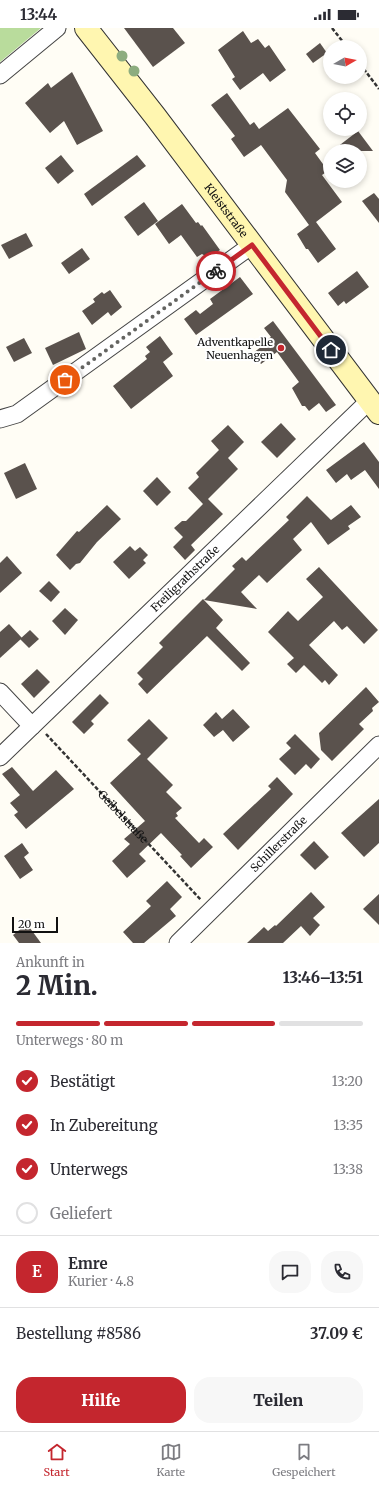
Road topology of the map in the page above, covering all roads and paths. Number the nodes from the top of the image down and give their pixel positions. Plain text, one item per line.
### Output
1 (57, 28) edge
2 (86, 28) edge
3 (332, 28) edge
4 (341, 40) edge
5 (367, 73) edge
6 (0, 75) edge
7 (379, 89) edge
8 (252, 245) junction
9 (374, 407) edge
10 (0, 419) edge
11 (0, 692) edge
12 (34, 725) junction
13 (379, 745) edge
14 (0, 757) edge
15 (211, 911) junction
16 (178, 943) edge

1 - 6 street
2 - 8 street, Kleiststraße
3 - 4 path
5 - 7 path
8 - 9 street, Kleiststraße
8 - 10 street
9 - 12 street, Freiligrathstraße
11 - 12 street
12 - 14 street, Freiligrathstraße
12 - 15 path, Geibelstraße
13 - 15 street, Schillerstraße
15 - 16 street, Schillerstraße

